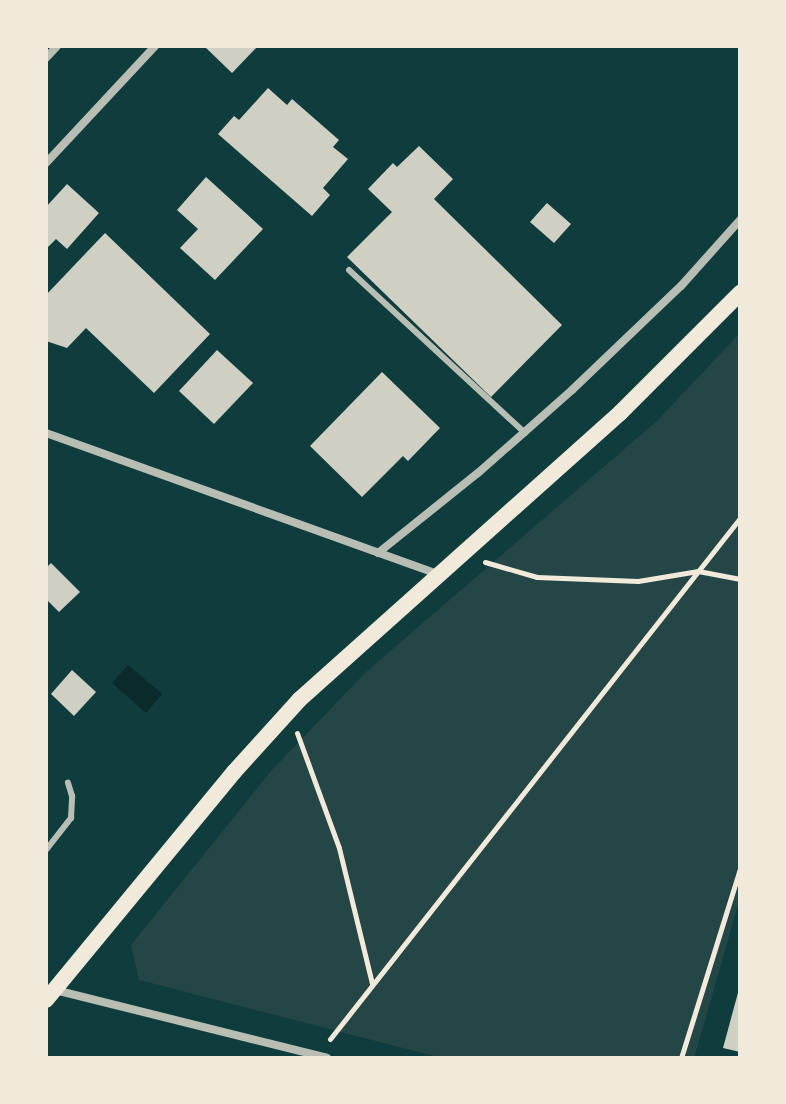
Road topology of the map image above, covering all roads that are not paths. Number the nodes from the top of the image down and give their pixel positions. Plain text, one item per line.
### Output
1 (57, 46) edge
2 (155, 46) edge
3 (46, 58) edge
4 (46, 163) edge
5 (740, 220) edge
6 (349, 270) dead end
7 (740, 293) edge
8 (46, 433) edge
9 (525, 433) junction
10 (378, 553) junction
11 (438, 574) junction
12 (68, 783) dead end
13 (46, 850) edge
14 (50, 995) edge
15 (327, 1058) edge

1 - 3 street
2 - 4 street
5 - 9 street
6 - 9 lane
7 - 11 main road
8 - 10 street
9 - 10 street
10 - 11 street
11 - 14 main road
12 - 13 lane
14 - 15 street

